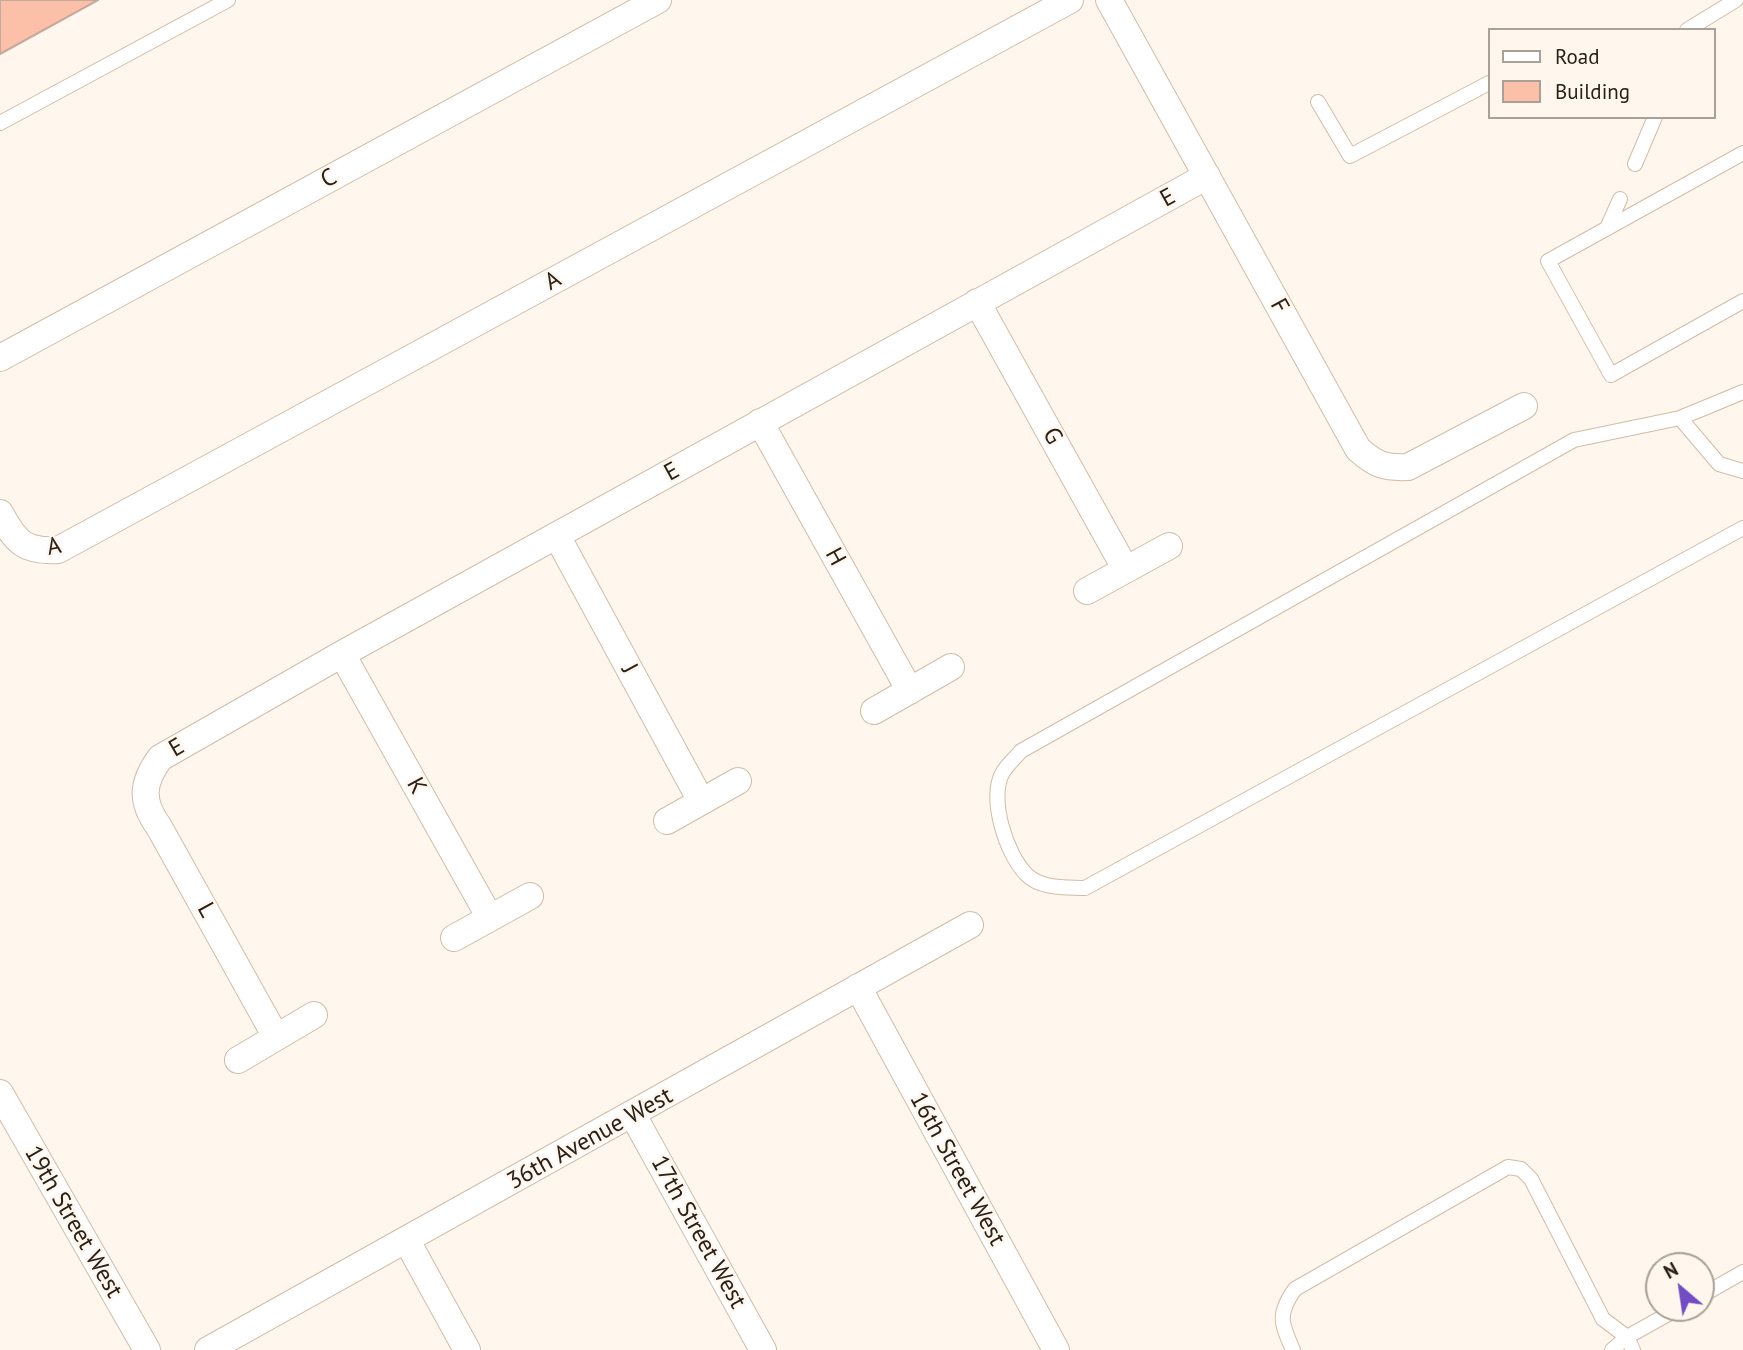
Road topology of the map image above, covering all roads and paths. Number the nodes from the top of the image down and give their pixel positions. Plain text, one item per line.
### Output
1 (228, 0) edge
2 (658, 0) edge
3 (1070, 0) edge
4 (1109, 0) edge
5 (1736, 0) edge
6 (1692, 28) edge
7 (1488, 84) edge
8 (1318, 102) dead end
9 (1654, 119) edge
10 (0, 123) edge
11 (1743, 153) edge
12 (1635, 164) dead end
13 (1207, 176) junction
14 (1620, 199) dead end
15 (1608, 226) junction
16 (1743, 301) edge
17 (977, 302) junction
18 (0, 358) edge
19 (1743, 392) edge
20 (1524, 406) dead end
21 (1680, 418) junction
22 (760, 422) junction
23 (1743, 471) edge
24 (0, 513) edge
25 (1743, 528) edge
26 (556, 536) junction
27 (1168, 545) dead end
28 (1128, 568) junction
29 (1087, 591) dead end
30 (342, 654) junction
31 (951, 667) dead end
32 (910, 691) junction
33 (874, 711) dead end
34 (147, 780) joint
35 (738, 781) dead end
36 (701, 801) junction
37 (667, 821) dead end
38 (530, 896) dead end
39 (489, 918) junction
40 (970, 925) dead end
41 (454, 938) dead end
42 (858, 987) junction
43 (314, 1015) dead end
44 (276, 1037) junction
45 (238, 1060) dead end
46 (0, 1093) edge
47 (633, 1115) junction
48 (407, 1241) junction
49 (1743, 1272) edge
50 (1715, 1288) edge
51 (1660, 1322) edge
52 (1630, 1344) edge
53 (147, 1350) edge
54 (208, 1350) edge
55 (467, 1350) edge
56 (763, 1350) edge
57 (1056, 1350) edge
58 (1293, 1350) edge
59 (1612, 1350) edge

1 - 10 lane
2 - 18 street, C
3 - 24 street, A
4 - 13 street, F
5 - 6 lane
7 - 8 lane
9 - 12 lane
11 - 15 lane
13 - 17 street, E
13 - 20 street, F
14 - 15 lane
15 - 16 lane
17 - 22 street, E
17 - 28 street, G
19 - 21 lane
21 - 23 lane
21 - 25 lane
22 - 26 street, E
22 - 32 street, H
26 - 30 street, E
26 - 36 street, J
27 - 28 street
28 - 29 street
30 - 34 street, E
30 - 39 street, K
31 - 32 street
32 - 33 street
34 - 44 street, L
35 - 36 street
36 - 37 street
38 - 39 street
39 - 41 street
40 - 42 street, 36th Avenue West
42 - 47 street, 36th Avenue West
42 - 57 street, 16th Street West
43 - 44 street
44 - 45 street
46 - 53 street, 19th Street West
47 - 48 street, 36th Avenue West
47 - 56 street, 17th Street West
48 - 54 street, 36th Avenue West
48 - 55 street
49 - 50 lane
51 - 52 lane
52 - 58 lane
52 - 59 lane

